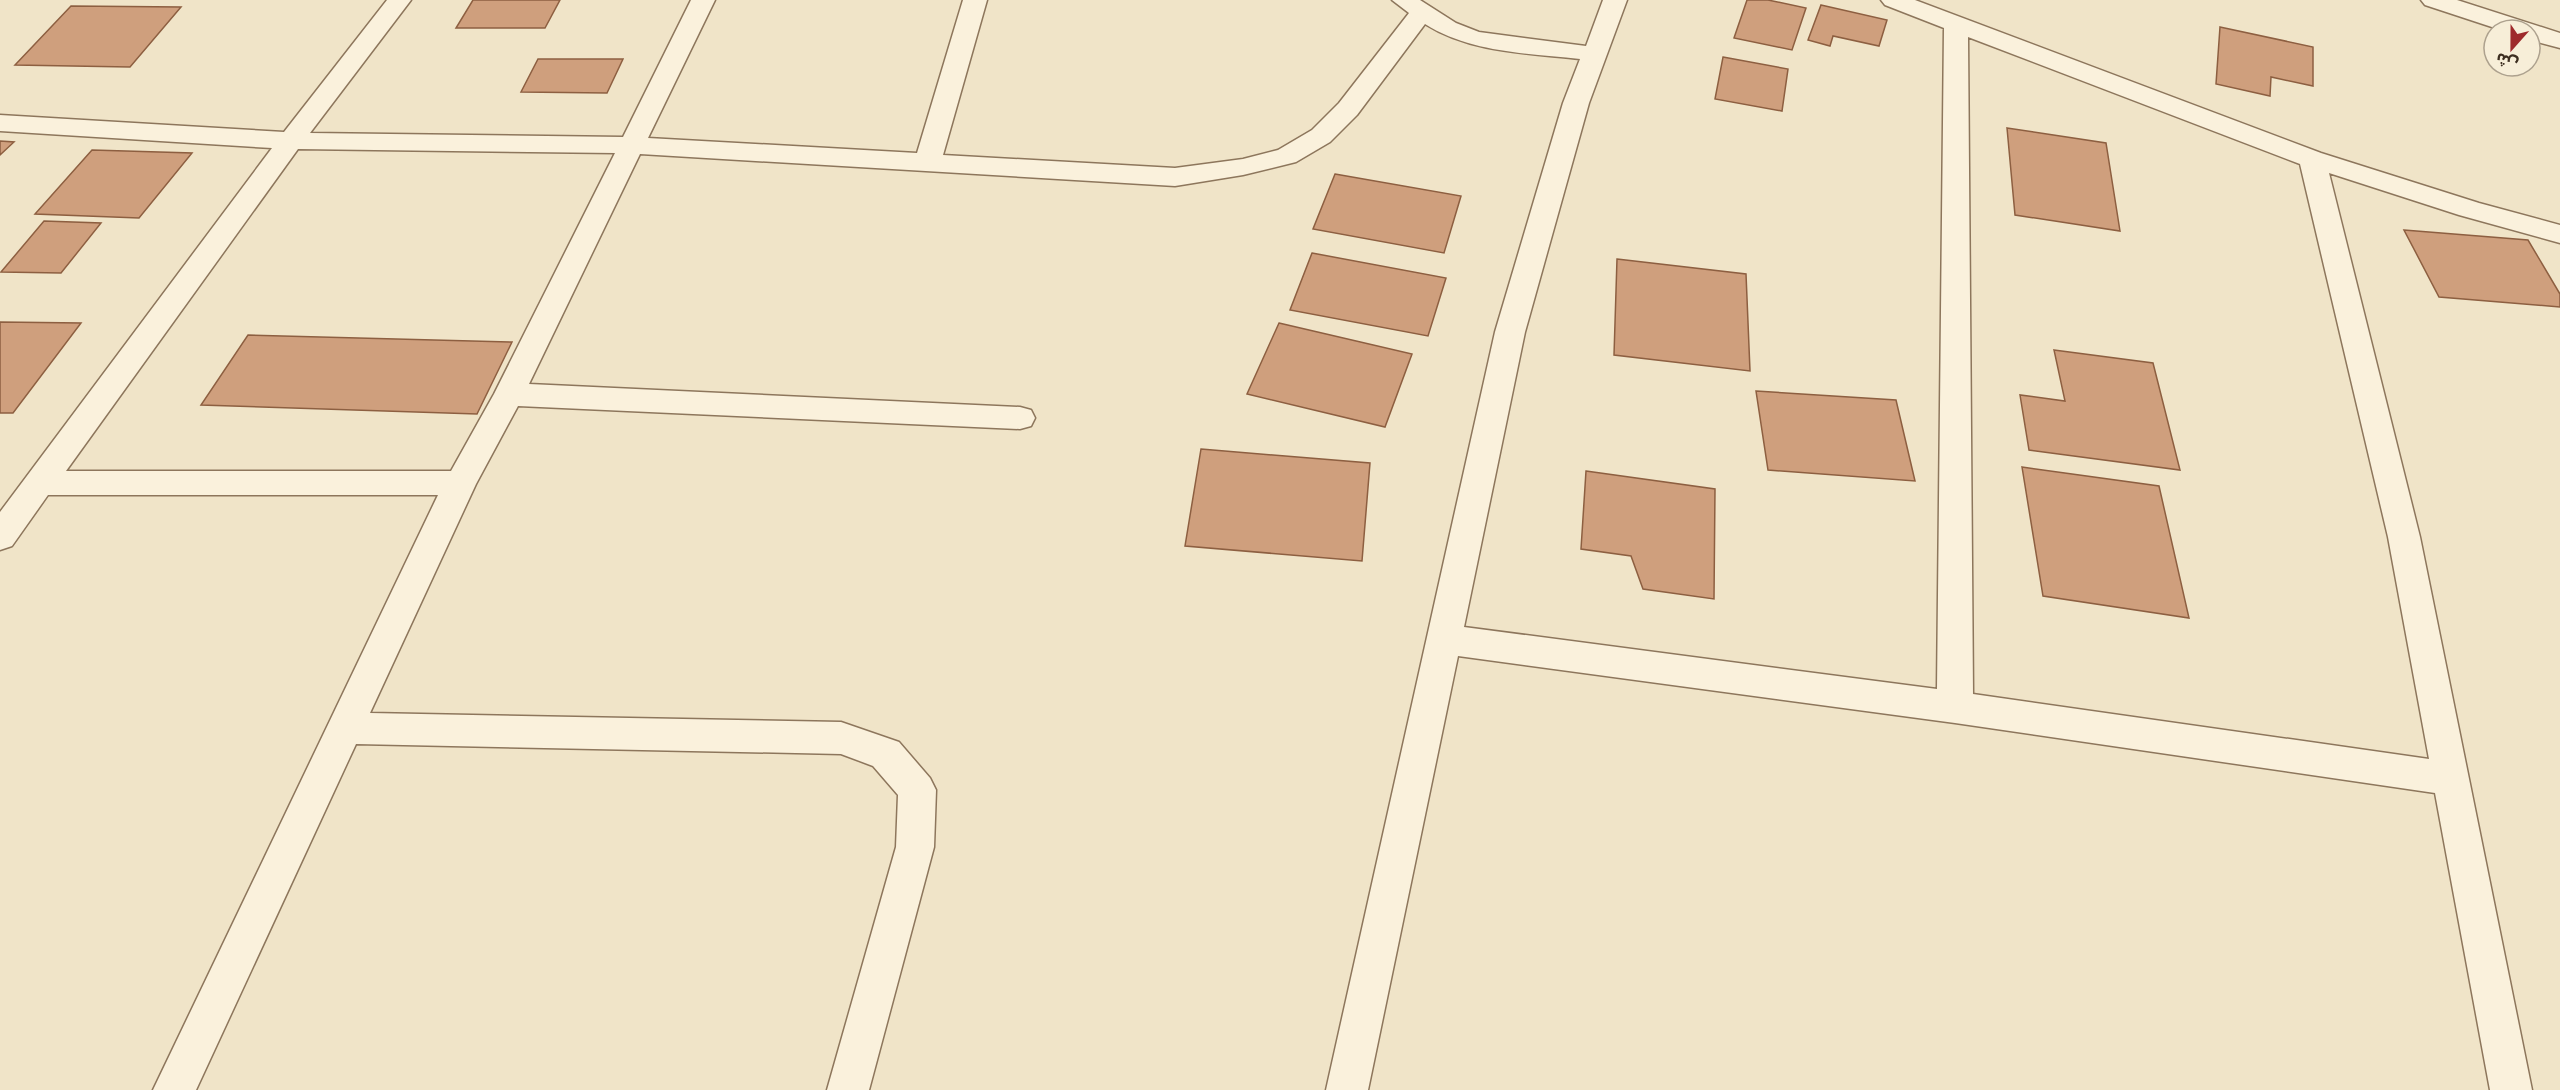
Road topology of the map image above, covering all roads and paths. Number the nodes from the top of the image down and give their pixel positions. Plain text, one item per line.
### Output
1 (399, 0) edge
2 (703, 0) edge
3 (975, 0) edge
4 (1615, 0) edge
5 (1893, 0) edge
6 (2433, 0) edge
7 (1413, 6) edge
8 (2488, 18) edge
9 (1956, 24) junction
10 (2542, 36) edge
11 (2560, 42) edge
12 (1595, 54) junction
13 (0, 123) edge
14 (291, 141) junction
15 (631, 145) junction
16 (2312, 159) junction
17 (928, 162) junction
18 (2560, 234) edge
19 (509, 394) junction
20 (1020, 418) dead end
21 (42, 483) junction
22 (460, 483) junction
23 (0, 537) edge
24 (1443, 639) junction
25 (1955, 707) junction
26 (344, 729) junction
27 (2451, 779) junction
28 (174, 1090) edge
29 (848, 1090) edge
30 (1347, 1090) edge
31 (2511, 1090) edge

1 - 14 street
2 - 15 street
3 - 17 street
4 - 12 street
5 - 9 street
6 - 8 street
7 - 12 street
7 - 17 street
9 - 16 street
9 - 25 street
10 - 11 street
12 - 24 street
13 - 14 street
14 - 15 street
14 - 21 street
15 - 17 street
15 - 19 street
16 - 18 street
16 - 27 street
19 - 20 street
19 - 22 street
21 - 22 street
21 - 23 street
22 - 26 street
24 - 25 street
24 - 30 street
25 - 27 street
26 - 28 street
26 - 29 street
27 - 31 street

